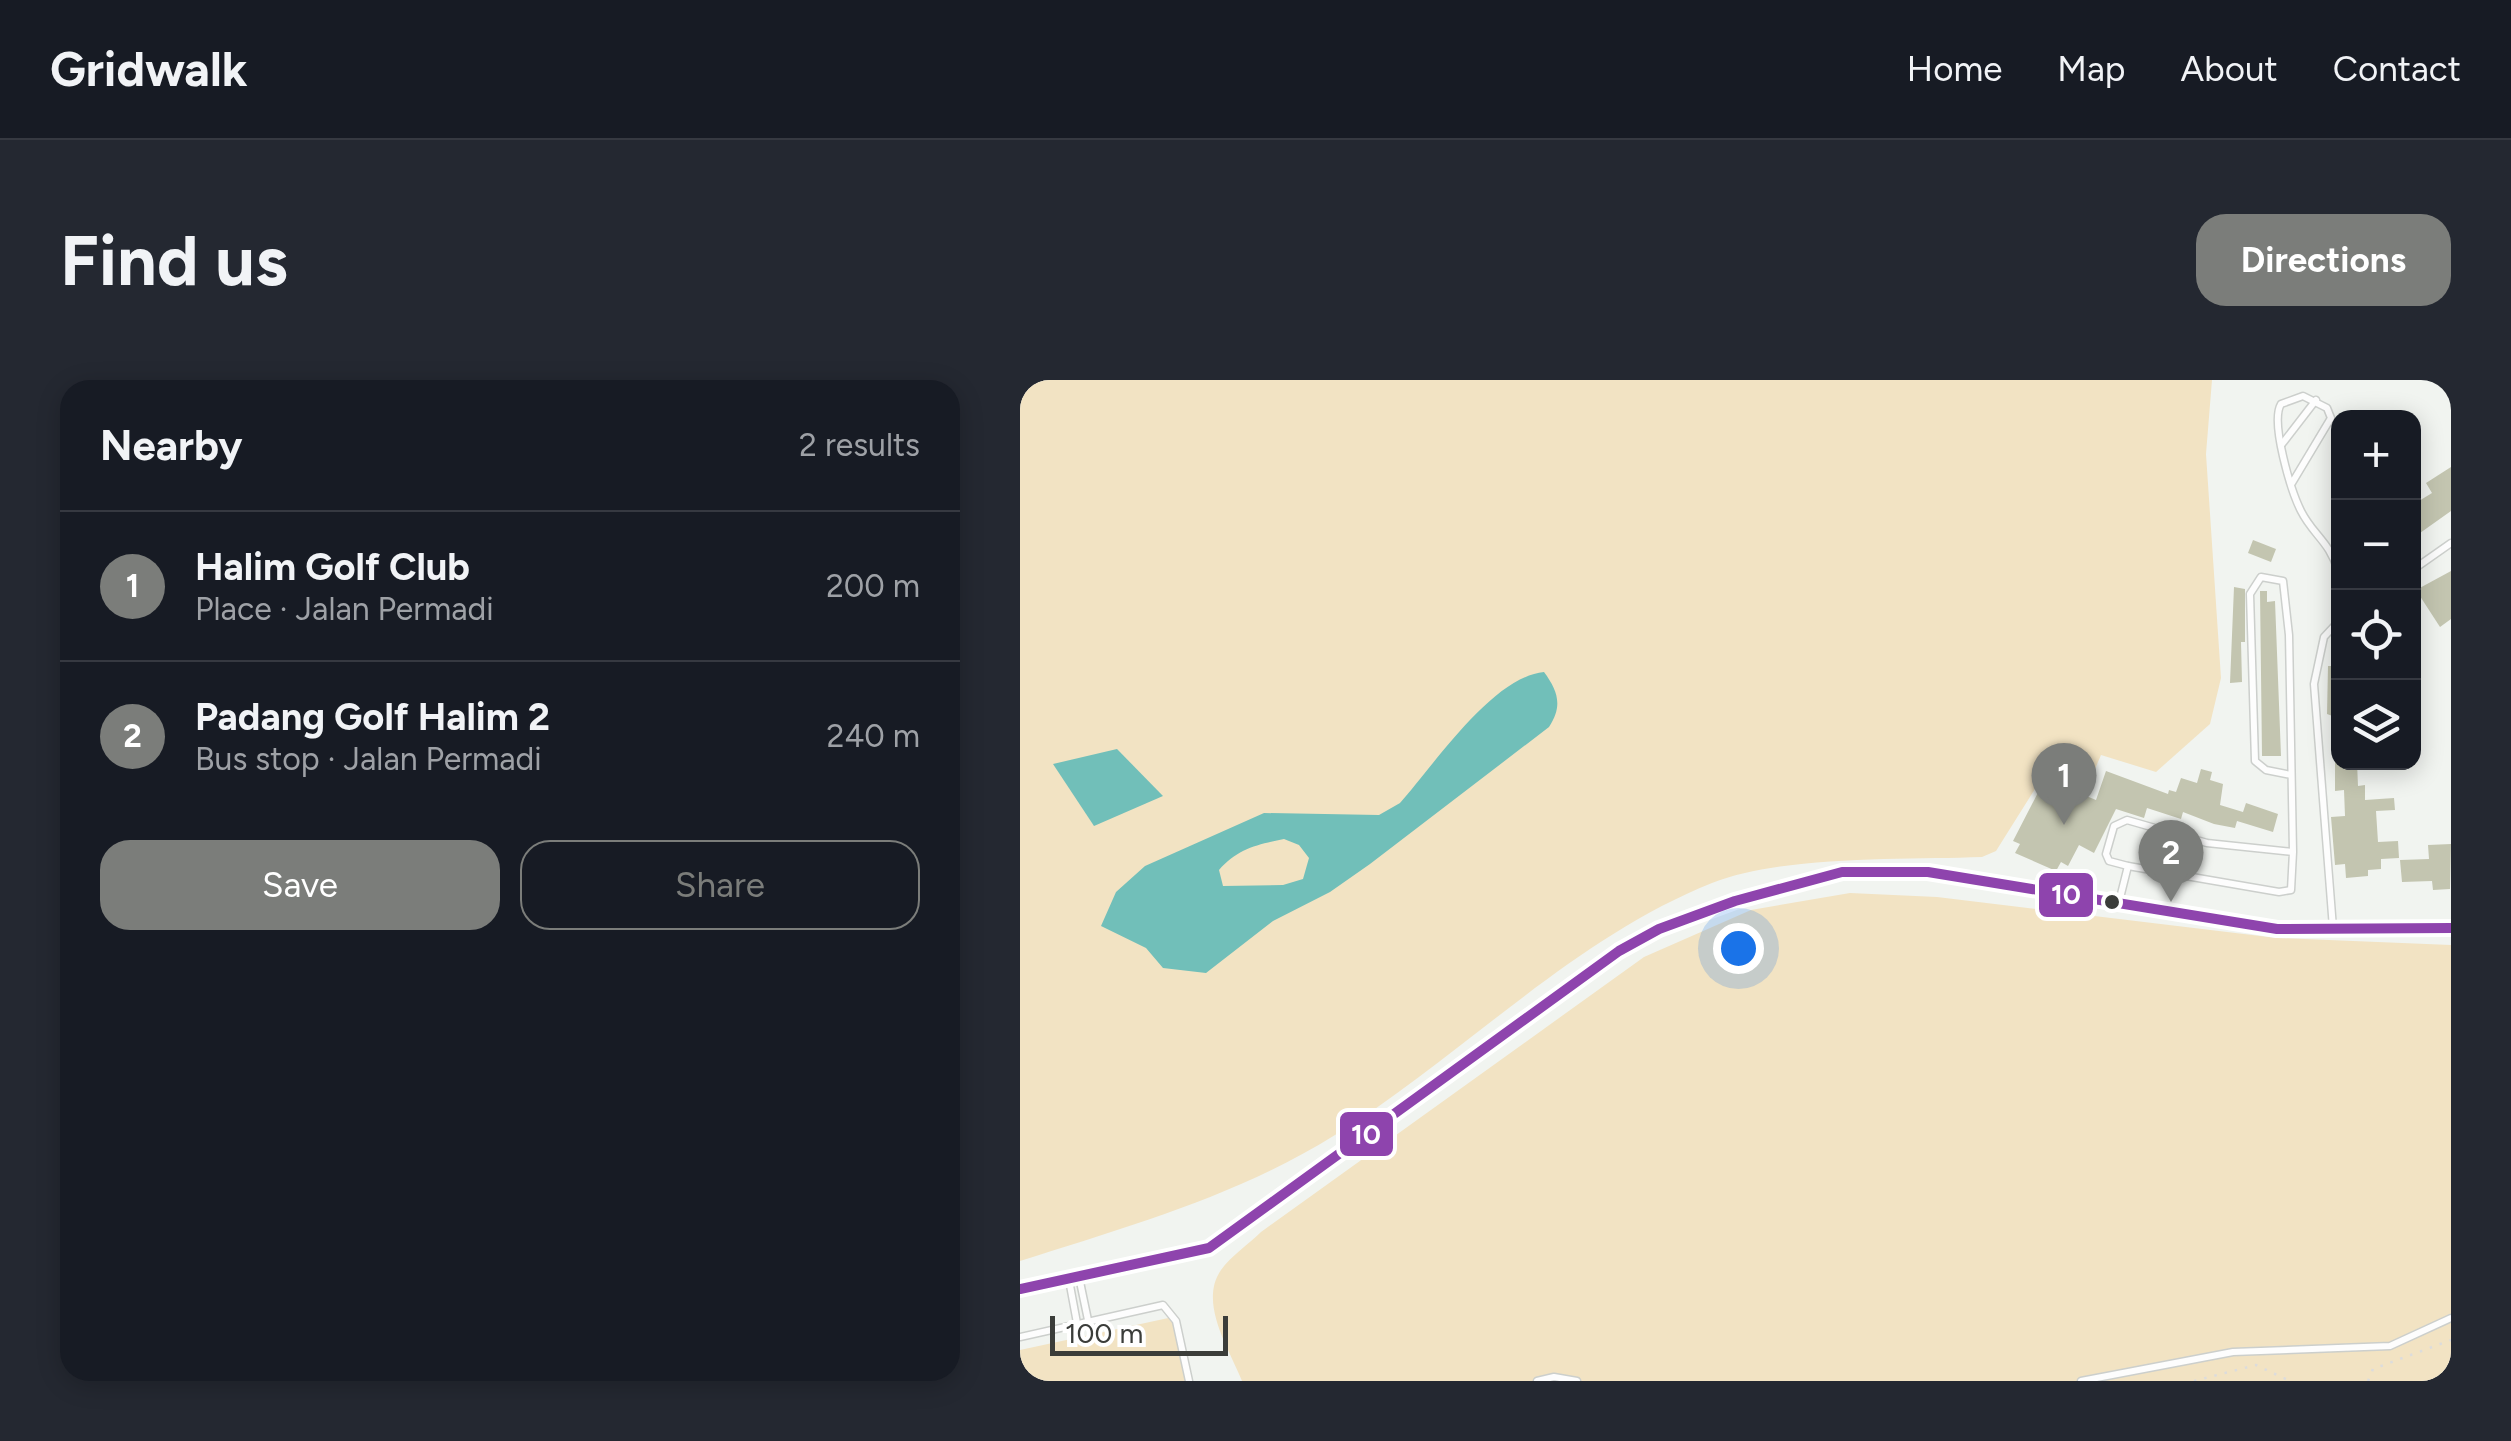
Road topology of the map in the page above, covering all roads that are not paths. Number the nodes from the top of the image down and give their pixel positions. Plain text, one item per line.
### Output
1 (2316, 400) junction
2 (2282, 444) junction
3 (2292, 482) junction
4 (2451, 543) edge
5 (2331, 552) edge
6 (2421, 565) edge
7 (2331, 630) edge
8 (2291, 775) junction
9 (2163, 831) junction
10 (2293, 852) junction
11 (2128, 866) junction
12 (2156, 871) junction
13 (2118, 903) junction
14 (2451, 928) edge
15 (2334, 931) junction
16 (1074, 1277) junction
17 (1020, 1289) edge
18 (2451, 1318) edge
19 (1088, 1320) junction
20 (1077, 1323) junction
21 (1020, 1338) edge
22 (1188, 1381) edge
23 (1537, 1381) edge
24 (1577, 1381) edge
25 (2081, 1381) edge

1 - 2 lane
1 - 2 lane
1 - 3 lane
2 - 3 lane
3 - 5 lane
4 - 6 lane
7 - 15 lane
8 - 8 lane
8 - 10 lane
9 - 10 lane
9 - 11 lane
9 - 12 lane
10 - 12 lane
11 - 12 lane
11 - 13 lane
13 - 15 street
13 - 16 street
14 - 15 street
16 - 17 street
16 - 19 lane
16 - 20 lane
18 - 25 lane
19 - 20 lane
19 - 22 lane
20 - 21 lane
23 - 24 lane

